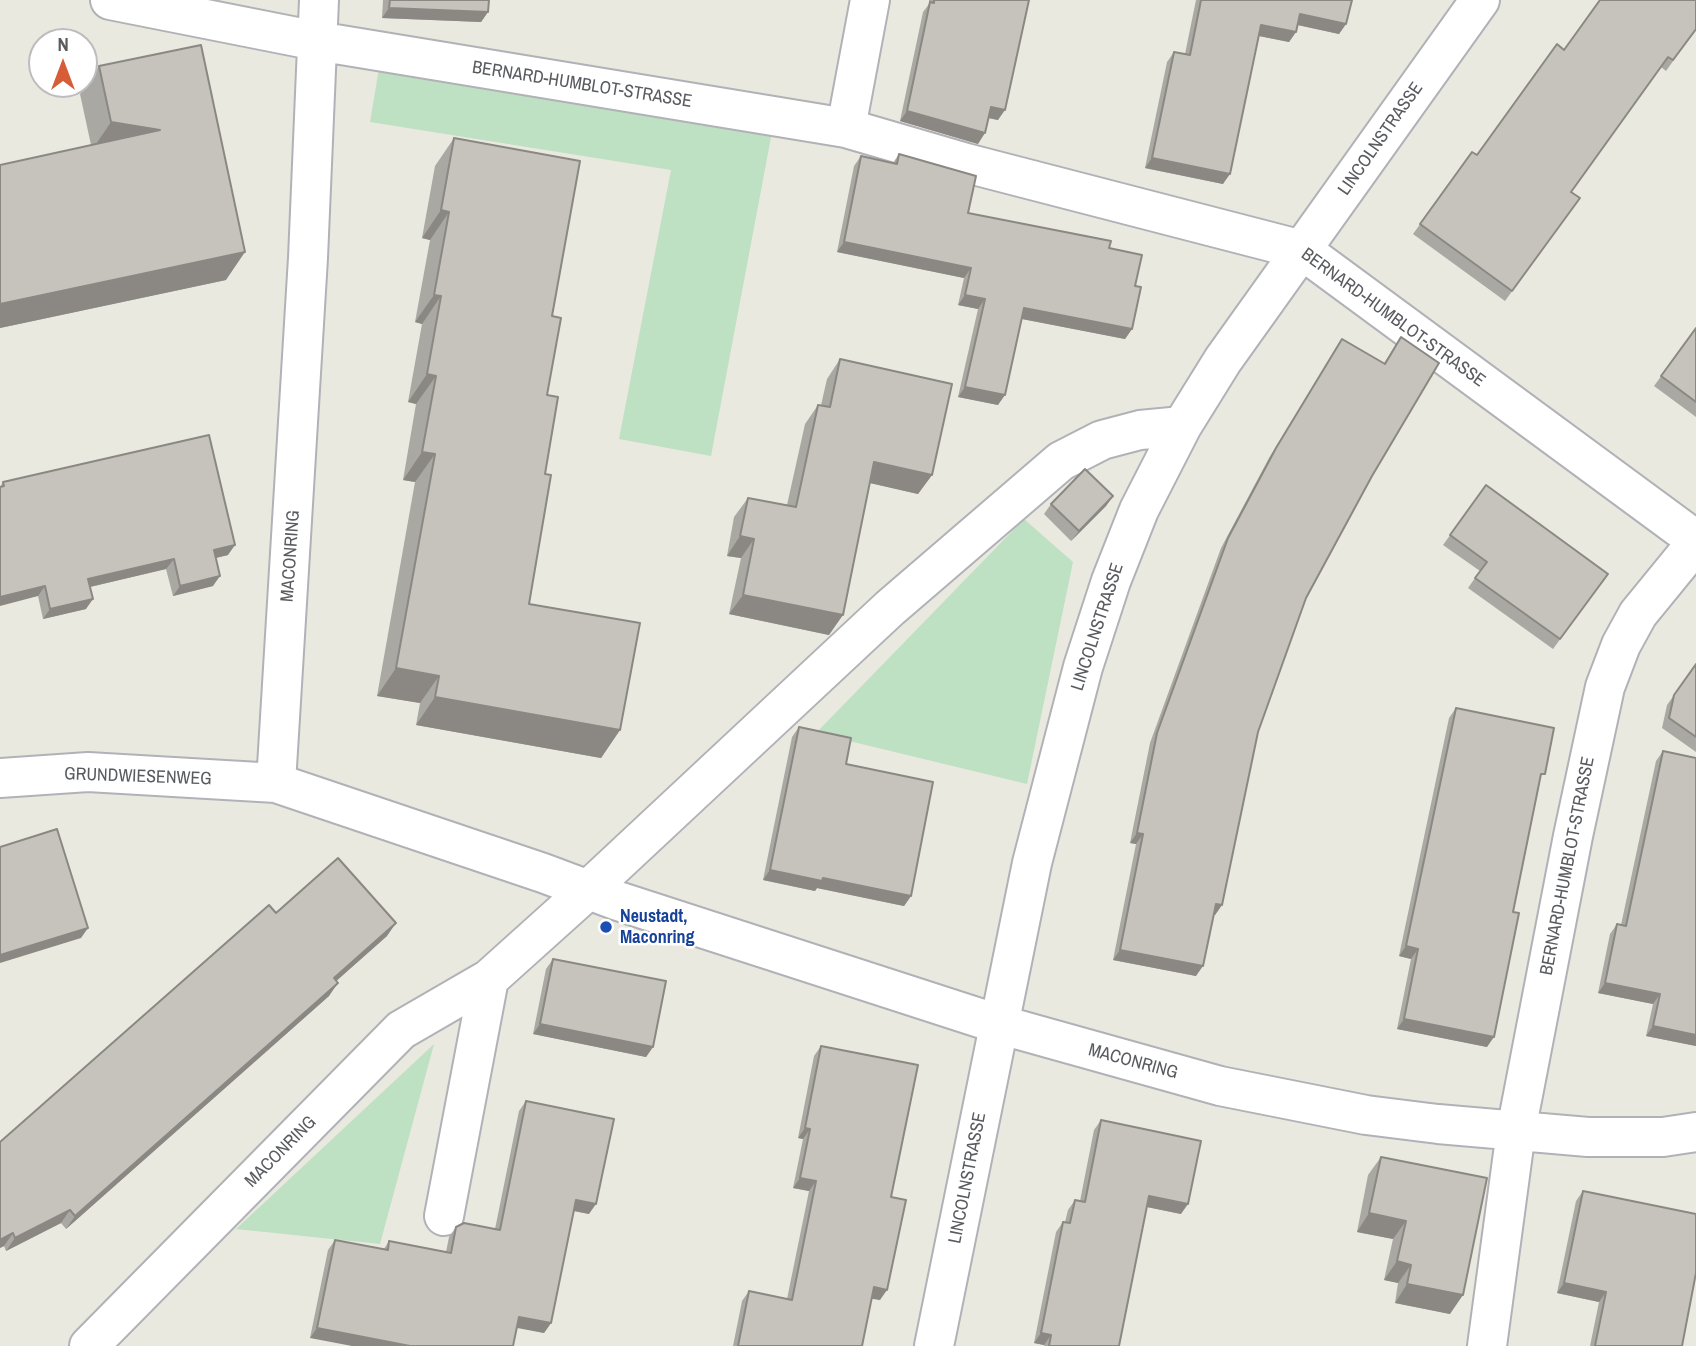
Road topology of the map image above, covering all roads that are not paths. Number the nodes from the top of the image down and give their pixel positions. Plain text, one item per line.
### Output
1 (110, 0) edge
2 (319, 0) edge
3 (870, 0) edge
4 (1480, 0) edge
5 (317, 41) junction
6 (846, 128) junction
7 (1302, 250) junction
8 (1182, 426) junction
9 (1696, 541) edge
10 (0, 778) edge
11 (276, 783) junction
12 (588, 890) junction
13 (489, 979) junction
14 (998, 1024) junction
15 (1516, 1131) junction
16 (1696, 1132) edge
17 (444, 1216) dead end
18 (89, 1346) edge
19 (934, 1346) edge
20 (1488, 1346) edge

1 - 5 street, BERNARD-HUMBLOT-STRASSE
2 - 5 street, MACONRING
3 - 6 street
4 - 7 street, LINCOLNSTRASSE
5 - 6 street, BERNARD-HUMBLOT-STRASSE
5 - 11 street, MACONRING
6 - 7 street, BERNARD-HUMBLOT-STRASSE
7 - 8 street, LINCOLNSTRASSE
7 - 9 street, BERNARD-HUMBLOT-STRASSE
8 - 12 street
8 - 14 street, LINCOLNSTRASSE
9 - 15 street, BERNARD-HUMBLOT-STRASSE
10 - 11 street, GRUNDWIESENWEG
11 - 12 street, MACONRING
12 - 13 street, MACONRING
12 - 14 street, MACONRING
13 - 17 street
13 - 18 street, MACONRING
14 - 15 street, MACONRING
14 - 19 street, LINCOLNSTRASSE
15 - 16 street, MACONRING
15 - 20 street, BERNARD-HUMBLOT-STRASSE

